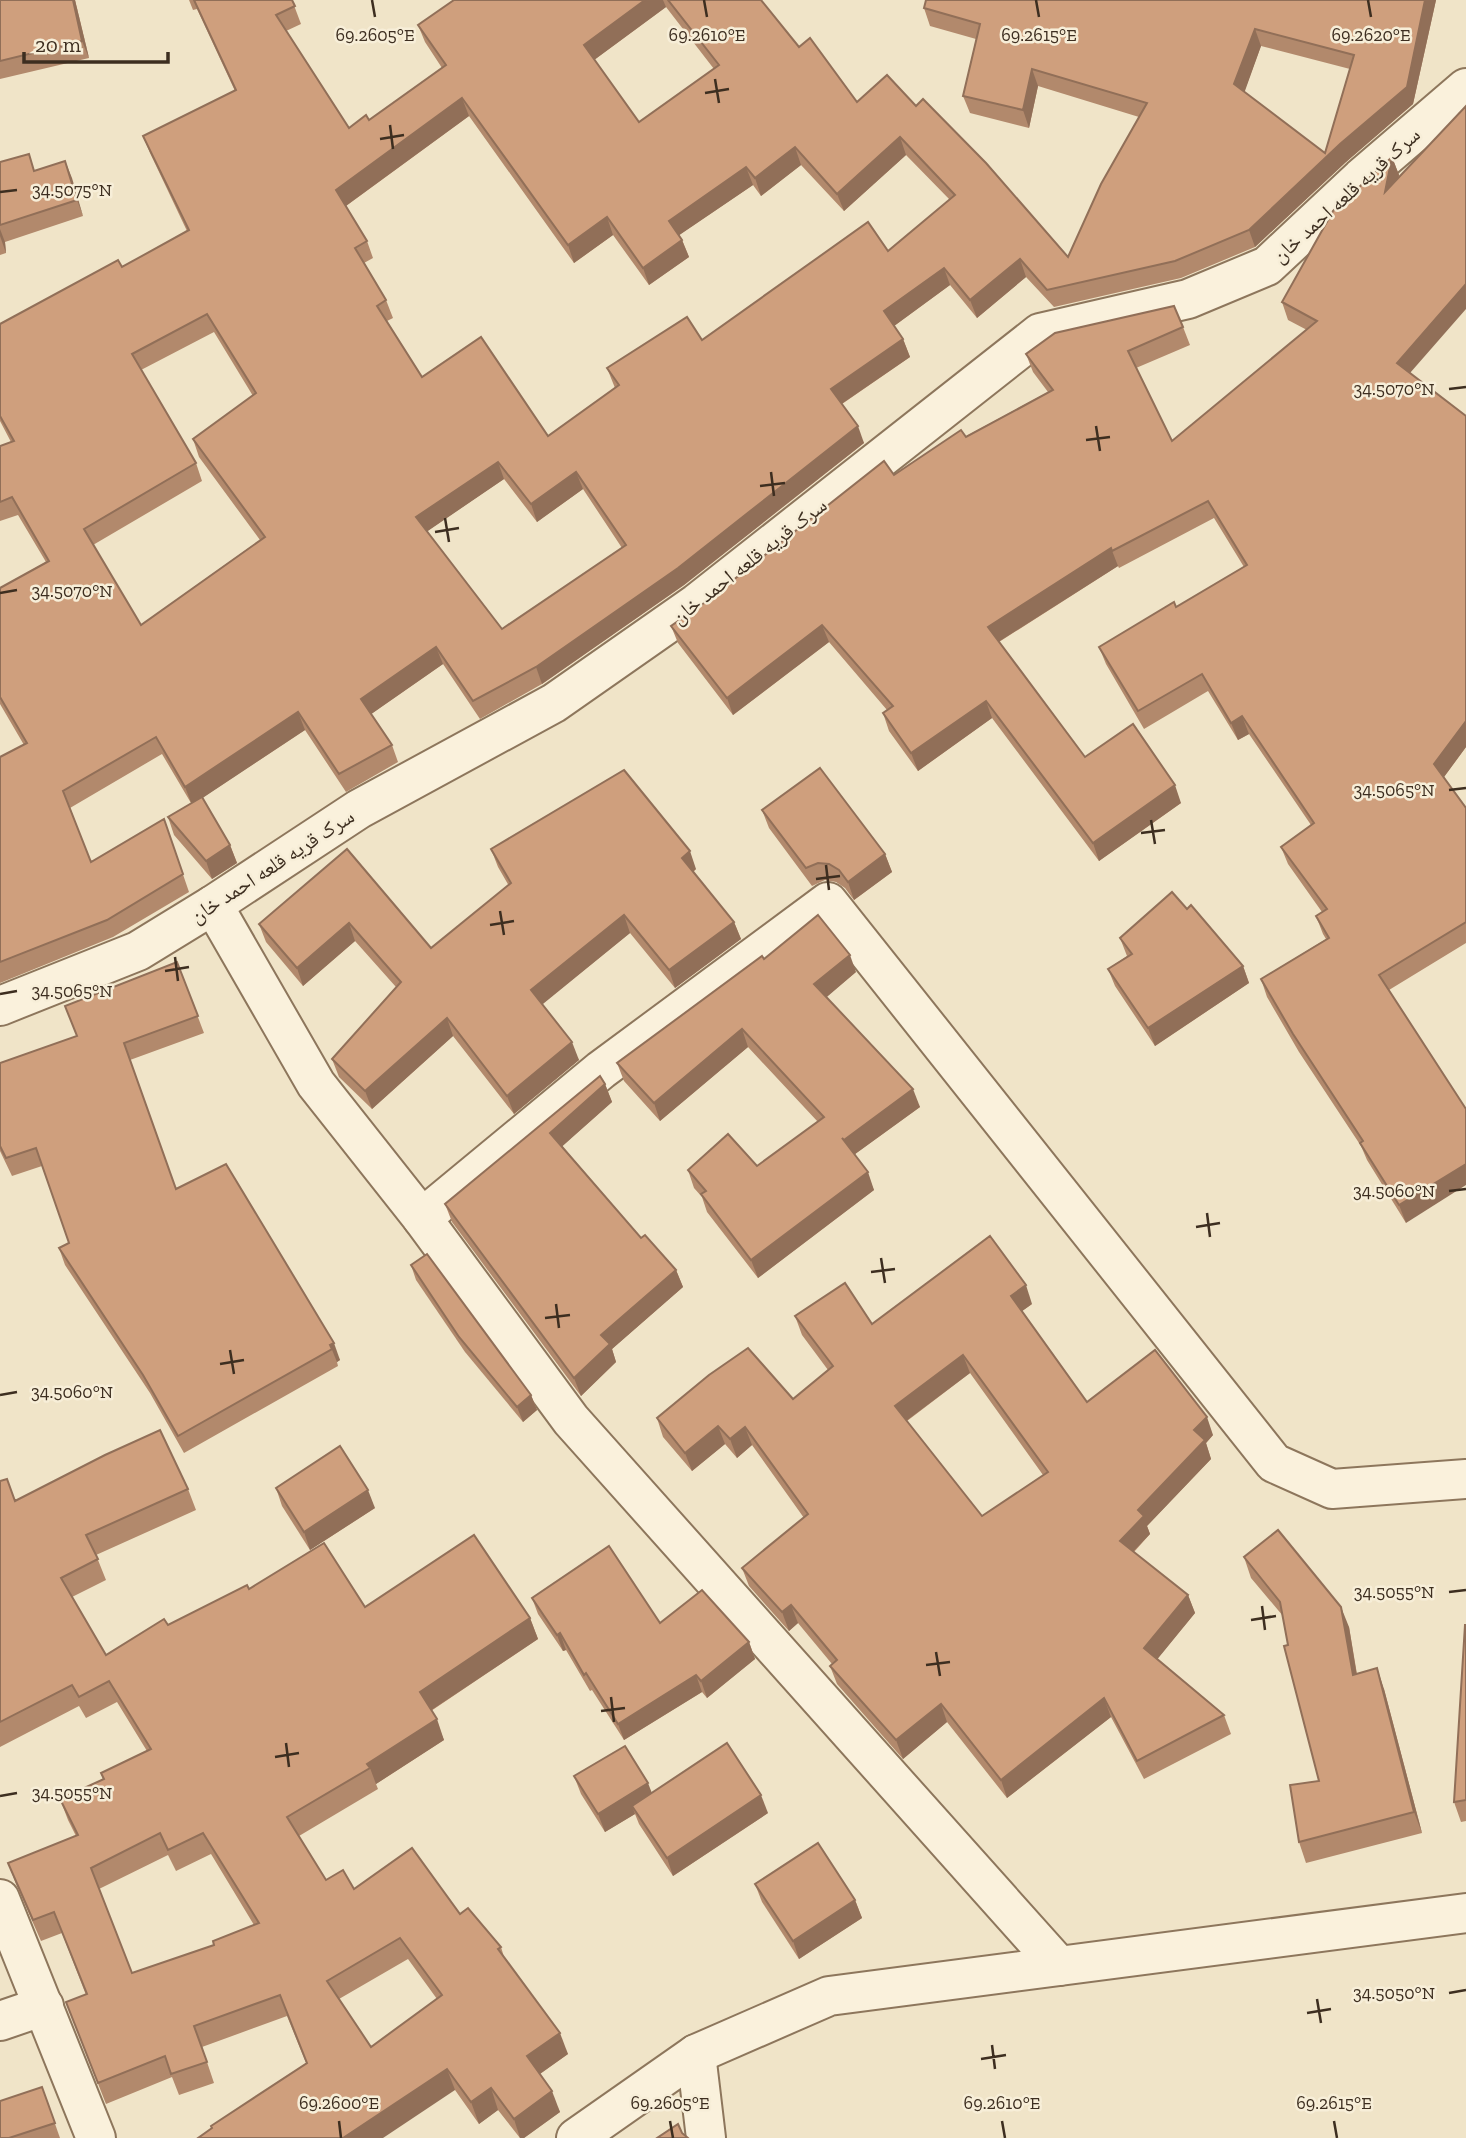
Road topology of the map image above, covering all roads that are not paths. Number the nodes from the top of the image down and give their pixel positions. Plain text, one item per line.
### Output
1 (1466, 88) edge
2 (213, 905) junction
3 (0, 1006) edge
4 (422, 1218) junction
5 (1466, 1479) edge
6 (0, 1899) edge
7 (1466, 1913) edge
8 (1059, 1966) junction
9 (44, 2006) junction
10 (0, 2021) edge
11 (696, 2054) junction
12 (96, 2138) edge
13 (576, 2138) edge
14 (706, 2138) edge

1 - 2 street, سرک قریه قلعه احمد خان
2 - 3 street, سرک قریه قلعه احمد خان
2 - 4 street
4 - 5 street
4 - 8 street
6 - 9 street
7 - 8 street
8 - 11 street
9 - 10 street
9 - 12 street
11 - 13 street
11 - 14 street

